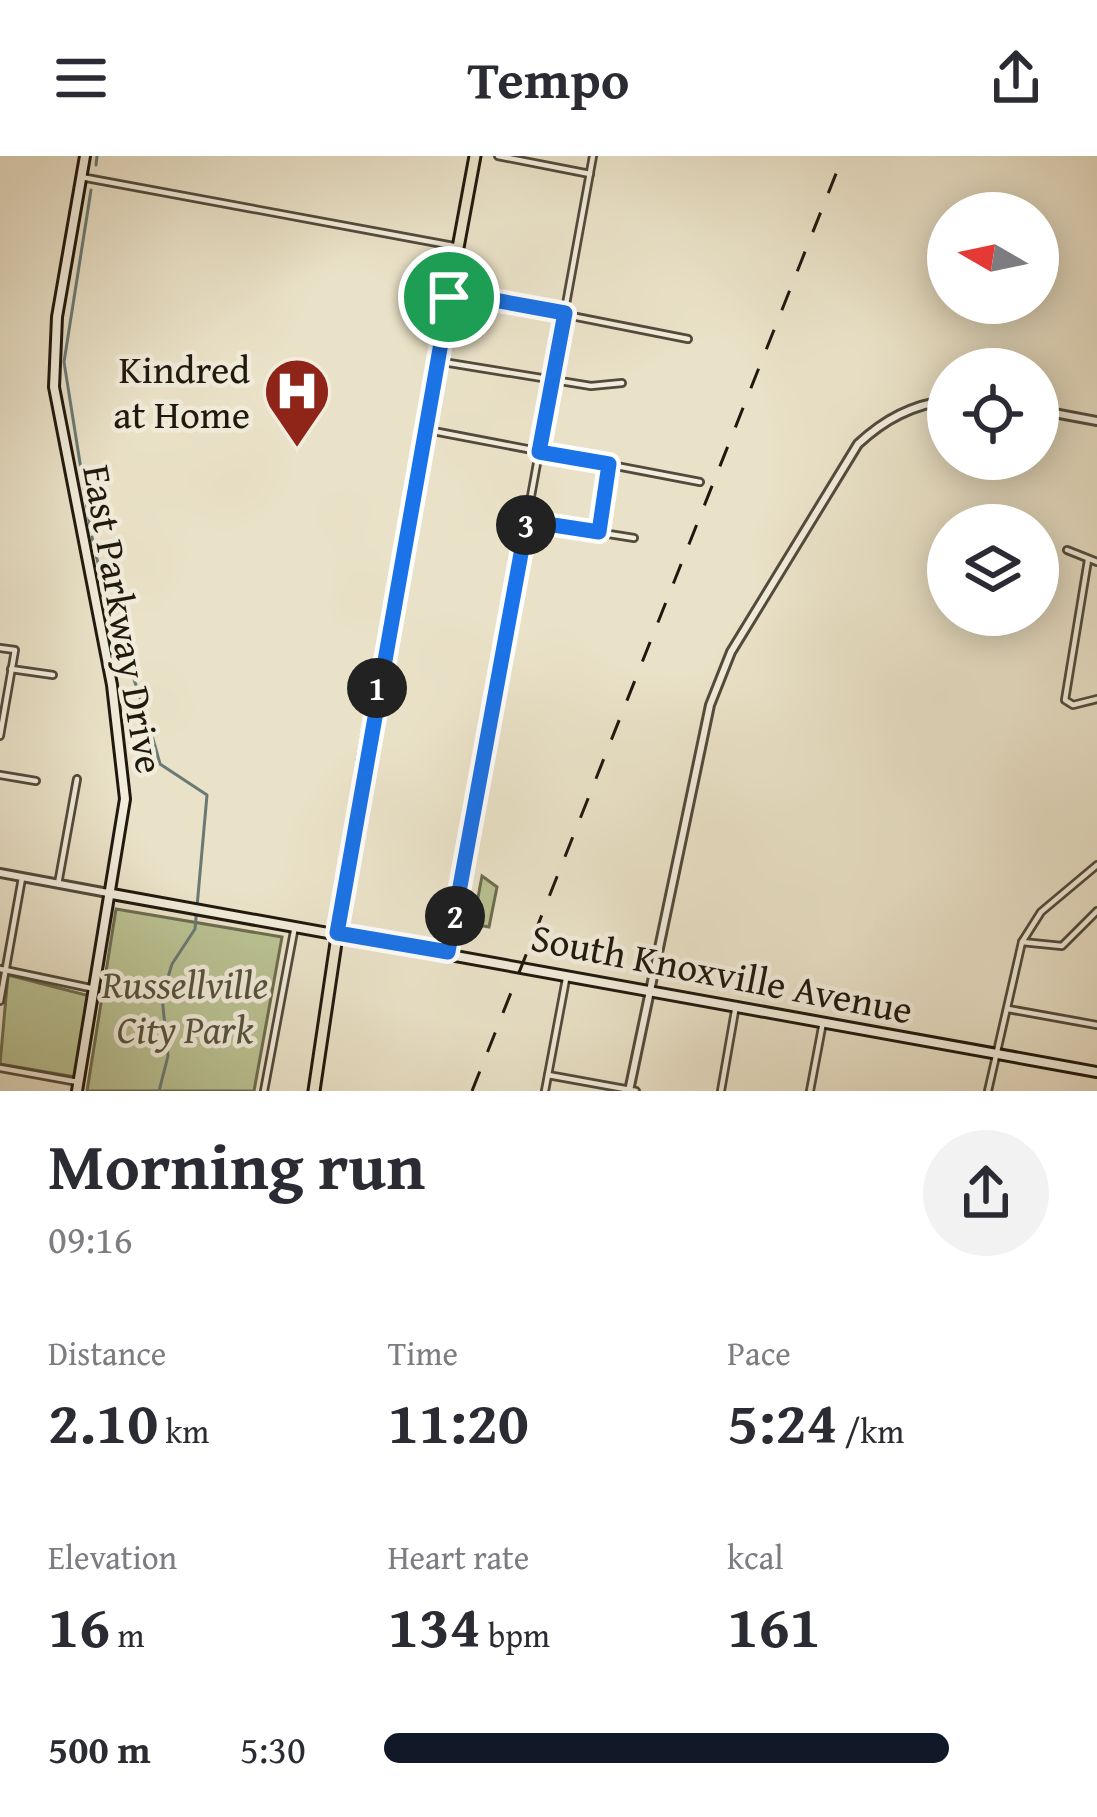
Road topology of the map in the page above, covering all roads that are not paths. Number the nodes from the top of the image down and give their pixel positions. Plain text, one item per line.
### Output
1 (85, 156) edge
2 (475, 156) edge
3 (498, 156) edge
4 (593, 156) edge
5 (590, 174) junction
6 (81, 177) junction
7 (459, 247) junction
8 (411, 272) dead end
9 (450, 292) junction
10 (437, 295) dead end
11 (565, 313) junction
12 (688, 339) dead end
13 (437, 361) junction
14 (551, 381) junction
15 (622, 383) dead end
16 (927, 405) edge
17 (1059, 414) edge
18 (1097, 422) edge
19 (425, 429) junction
20 (539, 452) junction
21 (609, 464) junction
22 (700, 482) dead end
23 (527, 521) junction
24 (599, 532) junction
25 (634, 538) dead end
26 (1067, 550) dead end
27 (1088, 560) junction
28 (1097, 562) edge
29 (0, 647) edge
30 (11, 669) junction
31 (53, 675) dead end
32 (1097, 699) edge
33 (2, 712) edge
34 (0, 736) edge
35 (0, 776) edge
36 (77, 779) dead end
37 (36, 782) dead end
38 (1097, 865) edge
39 (0, 873) edge
40 (22, 878) junction
41 (58, 884) junction
42 (112, 894) junction
43 (1097, 911) edge
44 (295, 926) junction
45 (337, 933) junction
46 (1022, 942) junction
47 (448, 952) junction
48 (3, 970) edge
49 (566, 974) junction
50 (650, 988) junction
51 (95, 989) junction
52 (0, 1001) edge
53 (736, 1005) junction
54 (1008, 1009) junction
55 (823, 1022) junction
56 (1097, 1025) edge
57 (995, 1053) junction
58 (0, 1068) edge
59 (1097, 1072) edge
60 (548, 1076) junction
61 (78, 1087) edge
62 (263, 1091) edge
63 (314, 1091) edge
64 (545, 1091) edge
65 (631, 1091) edge
66 (721, 1091) edge
67 (810, 1091) edge
68 (988, 1091) edge

1 - 6 main road, East Parkway Drive
2 - 7 main road
3 - 5 street
4 - 5 street
5 - 11 street
6 - 7 street
6 - 42 main road, East Parkway Drive
7 - 9 main road
8 - 10 street
9 - 11 street
9 - 13 main road
11 - 12 street
11 - 14 street
13 - 14 street
13 - 19 main road
14 - 15 street
14 - 20 street
16 - 50 street
17 - 18 street
19 - 20 street
19 - 45 main road
20 - 21 street
20 - 23 street
21 - 22 street
21 - 24 street
23 - 24 street
23 - 47 street
24 - 25 street
26 - 27 street
27 - 28 street
27 - 32 street
29 - 30 street
30 - 31 street
30 - 33 street
33 - 34 street
35 - 37 street
36 - 41 street
38 - 46 street
39 - 40 street
40 - 41 street
40 - 48 street
41 - 42 street
42 - 44 main road, South Knoxville Avenue
42 - 51 main road, East Parkway Drive
43 - 46 street
44 - 45 main road, South Knoxville Avenue
44 - 62 street
45 - 47 main road, South Knoxville Avenue
45 - 63 main road
46 - 54 street
47 - 49 main road, South Knoxville Avenue
48 - 51 street
48 - 52 street
49 - 50 main road, South Knoxville Avenue
49 - 60 street
50 - 53 main road, South Knoxville Avenue
50 - 65 street
51 - 61 main road, East Parkway Drive
53 - 55 main road, South Knoxville Avenue
53 - 66 street
54 - 56 street
54 - 57 street
55 - 57 main road, South Knoxville Avenue
55 - 67 street
57 - 59 main road, South Knoxville Avenue
57 - 68 street
58 - 61 street
60 - 64 street
60 - 65 street

